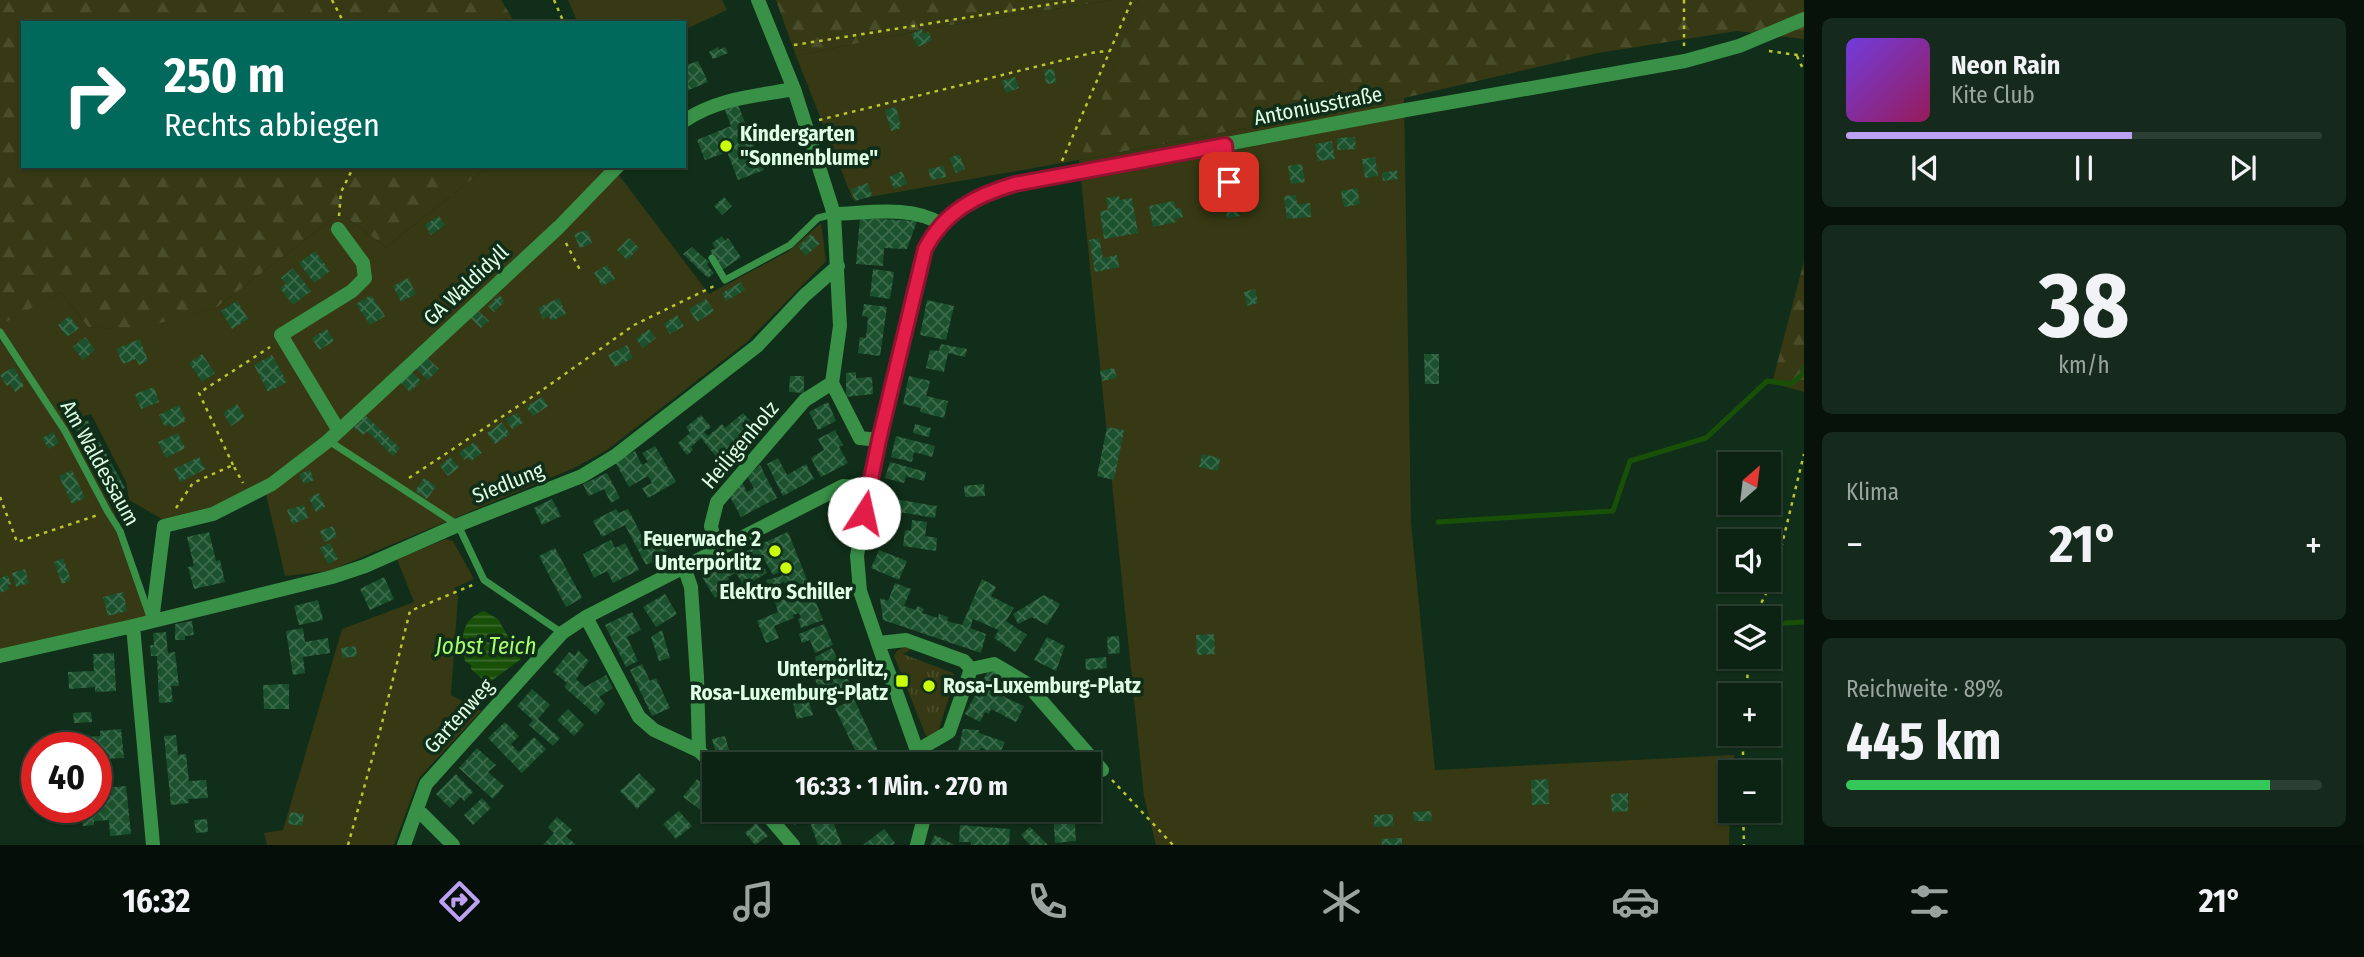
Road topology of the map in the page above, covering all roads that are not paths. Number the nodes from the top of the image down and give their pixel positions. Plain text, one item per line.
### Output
1 (758, 0) edge
2 (1804, 19) edge
3 (794, 89) junction
4 (686, 120) edge
5 (1225, 145) junction
6 (616, 168) edge
7 (1231, 201) dead end
8 (834, 214) junction
9 (941, 224) junction
10 (338, 229) road end
11 (712, 258) dead end
12 (838, 266) junction
13 (0, 331) edge
14 (832, 383) junction
15 (334, 436) junction
16 (879, 440) junction
17 (868, 488) junction
18 (458, 525) junction
19 (716, 550) junction
20 (684, 567) junction
21 (586, 617) junction
22 (152, 621) junction
23 (133, 626) junction
24 (562, 633) junction
25 (878, 643) junction
26 (0, 656) edge
27 (971, 669) junction
28 (918, 750) joint
29 (699, 751) junction
30 (702, 754) edge
31 (1102, 770) road end
32 (416, 809) junction
33 (773, 822) edge
34 (923, 822) edge
35 (153, 845) edge
36 (404, 845) edge
37 (453, 845) edge
38 (793, 845) edge
39 (917, 845) edge

1 - 3 street
2 - 5 street, Antoniusstraße
3 - 4 street
3 - 8 street
5 - 7 lane
5 - 9 street, Antoniusstraße
6 - 15 street, GA Waldidyll
8 - 9 street
8 - 11 lane
8 - 12 street
9 - 16 street, Antoniusstraße
10 - 15 street
12 - 14 street
12 - 18 street, Siedlung
13 - 22 lane, Am Waldessaum
14 - 16 street
14 - 19 street, Heiligenholz
15 - 18 lane
15 - 22 street, GA Waldidyll
16 - 17 street, Antoniusstraße
17 - 19 street, Gartenweg
17 - 25 street
18 - 22 street, Siedlung
18 - 24 lane
19 - 20 street, Gartenweg
20 - 21 street, Gartenweg
20 - 29 street
21 - 24 street, Gartenweg
21 - 29 street
22 - 23 street, Siedlung
23 - 26 street, Siedlung
23 - 35 street
24 - 32 street, Gartenweg
25 - 27 street
25 - 28 street
27 - 28 street
27 - 31 street
29 - 30 street
32 - 36 street, Gartenweg
32 - 37 street
33 - 38 street
34 - 39 street

